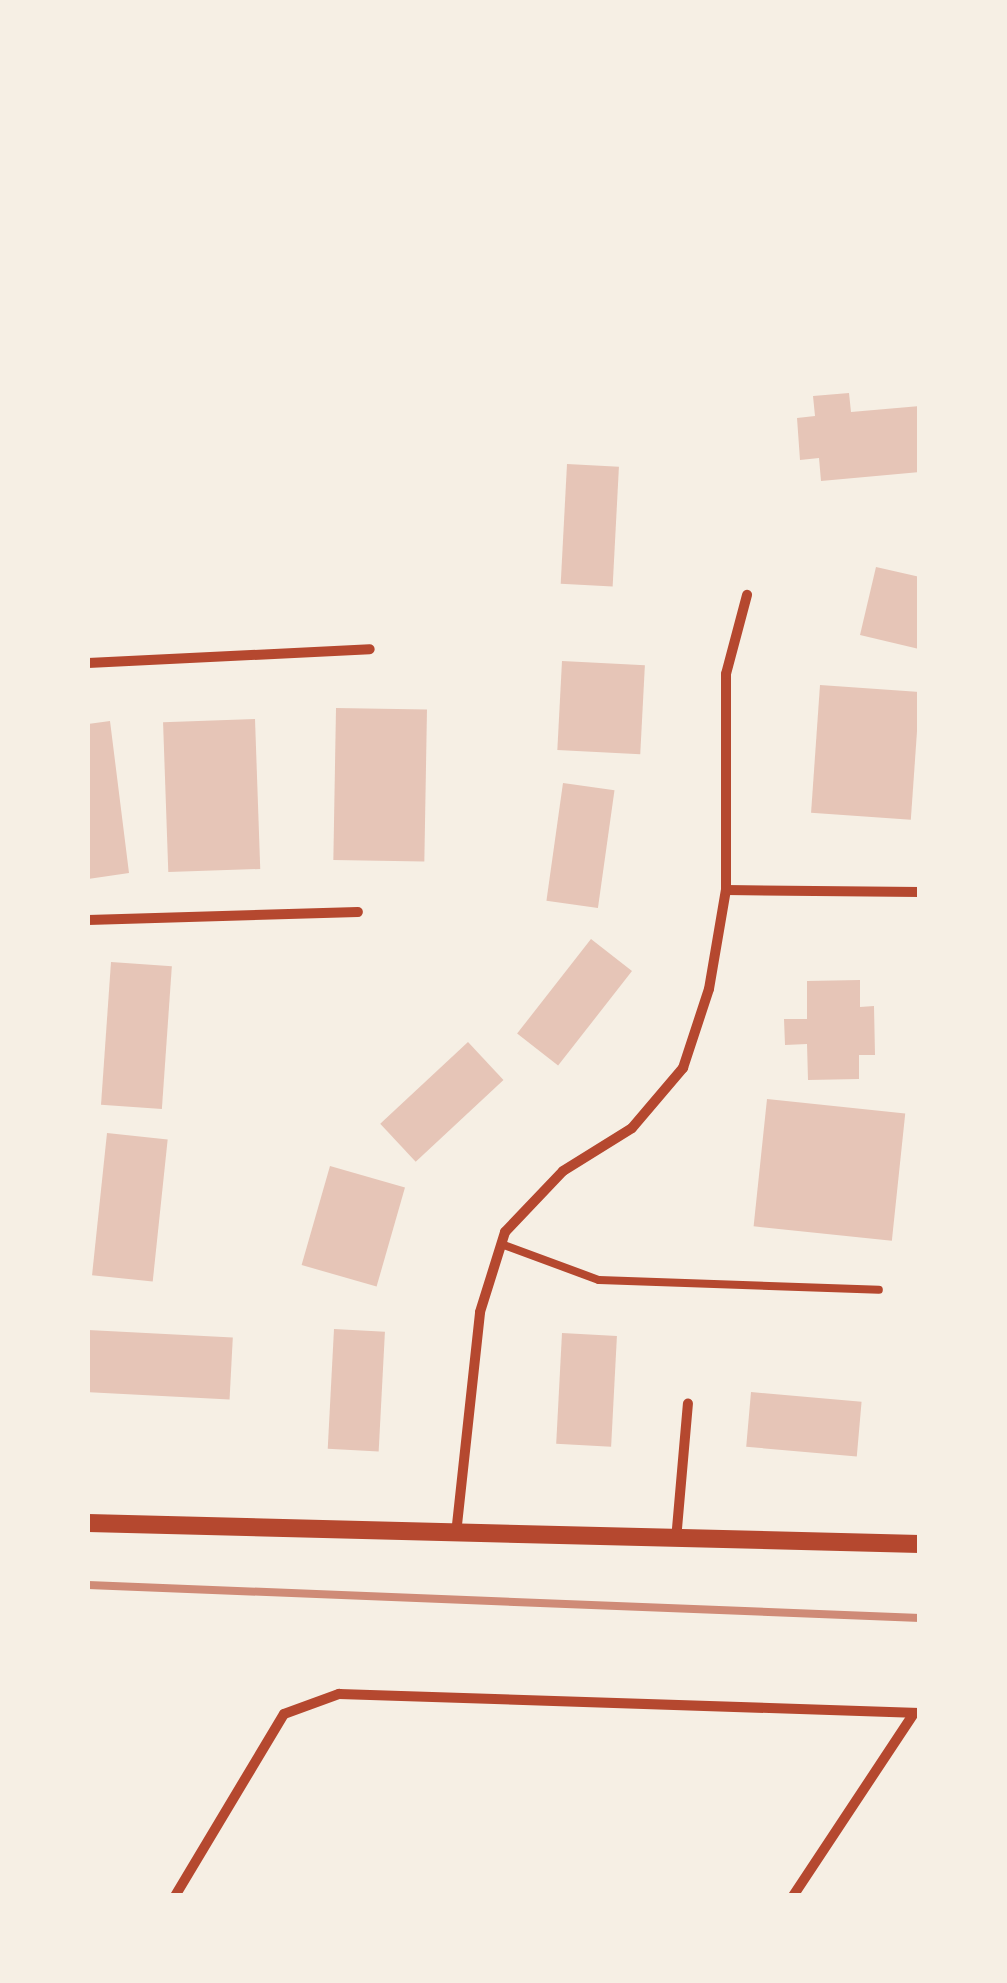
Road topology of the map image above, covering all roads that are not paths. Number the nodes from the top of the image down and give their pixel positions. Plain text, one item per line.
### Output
1 (747, 595) dead end
2 (370, 649) dead end
3 (88, 663) edge
4 (726, 890) junction
5 (920, 892) edge
6 (358, 912) dead end
7 (88, 920) edge
8 (501, 1244) junction
9 (879, 1290) dead end
10 (688, 1404) dead end
11 (88, 1522) edge
12 (456, 1535) junction
13 (676, 1542) junction
14 (920, 1544) edge
15 (917, 1713) edge
16 (176, 1896) edge
17 (793, 1896) edge

1 - 4 street
2 - 3 street
4 - 5 street
4 - 8 street
6 - 7 street
8 - 9 lane
8 - 12 street
10 - 13 street
11 - 12 street
12 - 13 street
13 - 14 street
15 - 16 street
15 - 17 street

